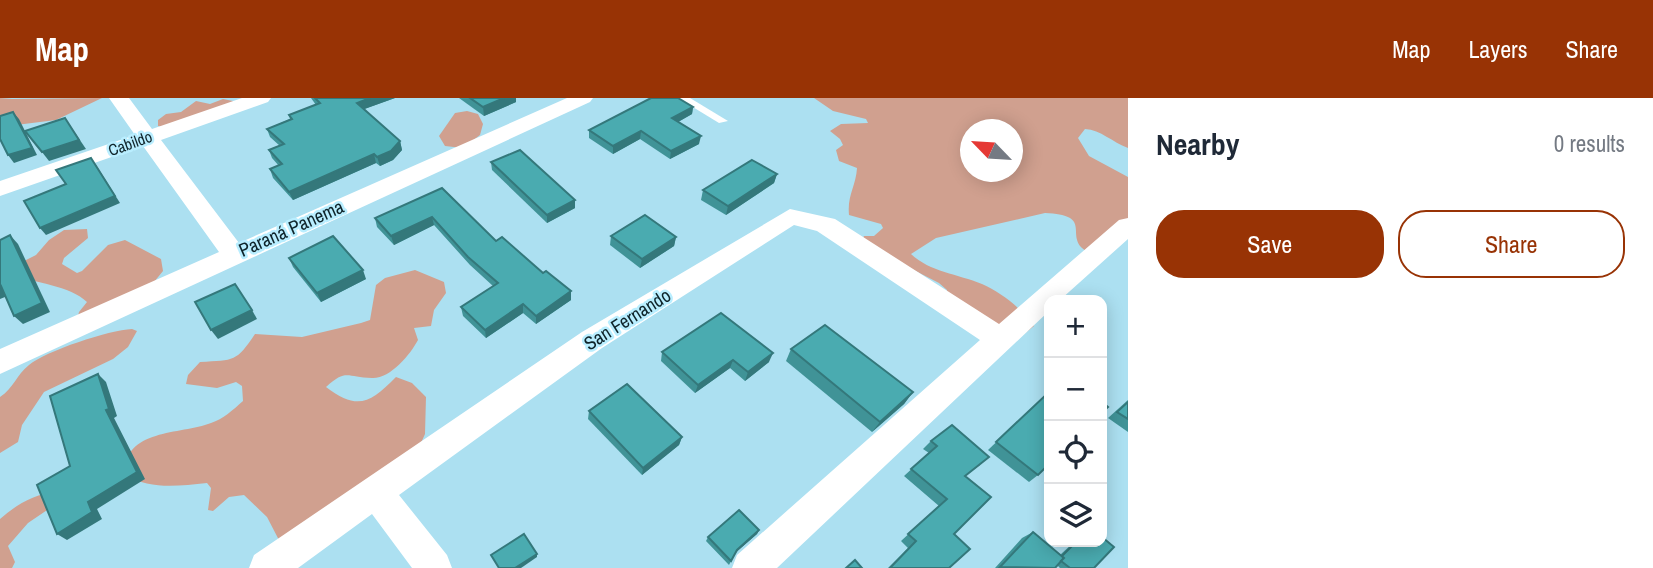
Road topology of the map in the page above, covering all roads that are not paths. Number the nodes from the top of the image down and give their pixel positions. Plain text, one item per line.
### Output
1 (119, 98) edge
2 (261, 98) edge
3 (583, 98) edge
4 (683, 98) edge
5 (723, 121) dead end
6 (148, 136) junction
7 (0, 189) edge
8 (1128, 226) edge
9 (233, 254) junction
10 (1000, 339) junction
11 (0, 362) edge
12 (377, 493) junction
13 (267, 568) edge
14 (433, 568) edge
15 (750, 568) edge

1 - 6 street
2 - 6 street, Cabildo
3 - 9 street, Paraná Panema
4 - 5 lane
6 - 7 street, Cabildo
6 - 9 street
8 - 10 street
9 - 11 street, Paraná Panema
10 - 12 street, San Fernando
10 - 15 street
12 - 13 street, San Fernando
12 - 14 street

